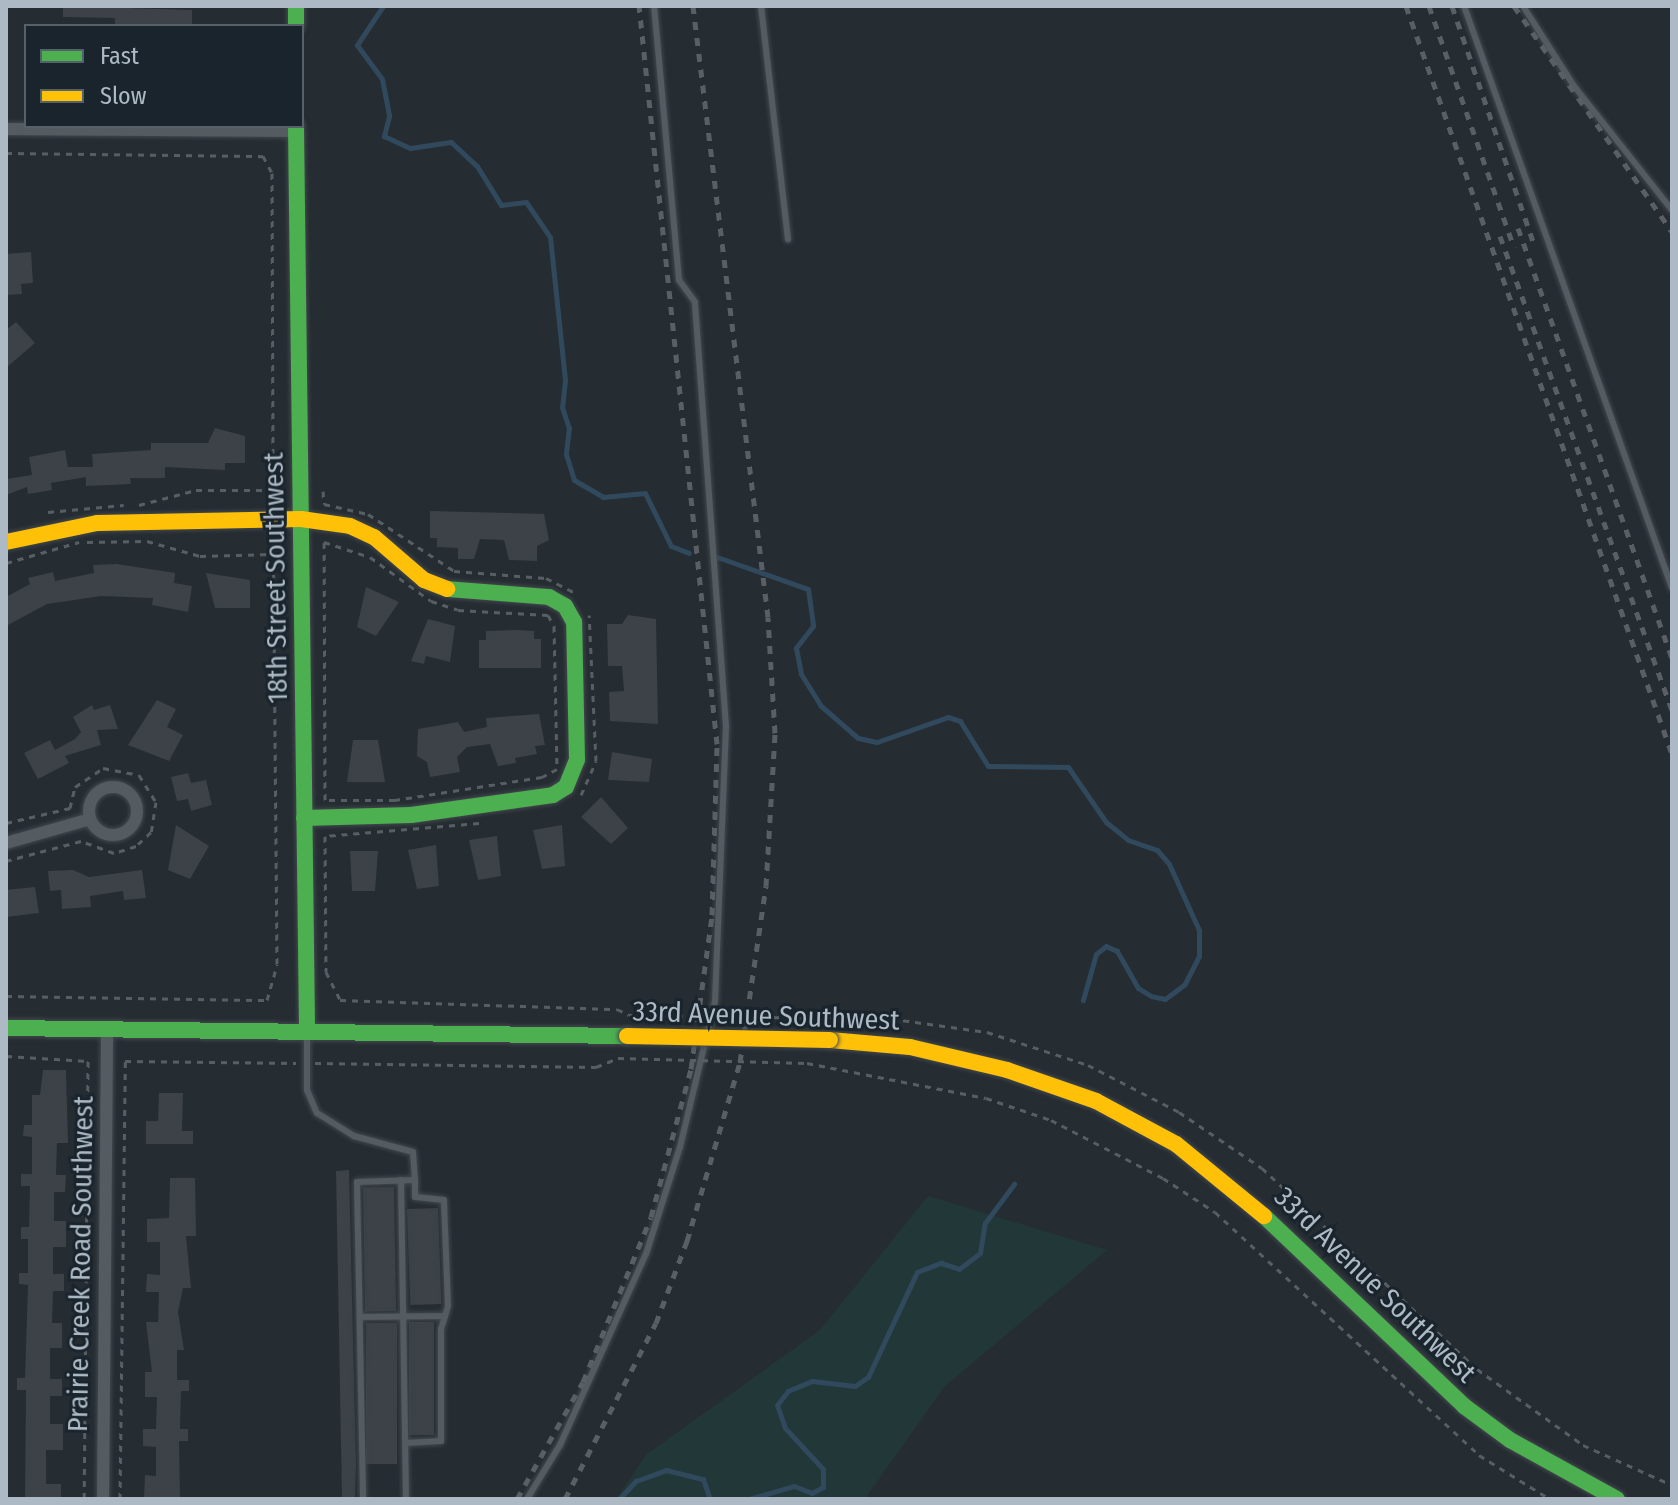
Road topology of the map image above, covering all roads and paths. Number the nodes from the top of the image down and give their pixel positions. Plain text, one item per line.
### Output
1 (654, 6) edge
2 (761, 6) edge
3 (1464, 6) edge
4 (1523, 6) edge
5 (157, 128) edge
6 (296, 128) edge
7 (6, 129) edge
8 (6, 153) edge
9 (1672, 210) edge
10 (788, 239) dead end
11 (273, 490) junction
12 (273, 510) dead end
13 (41, 513) dead end
14 (301, 519) junction
15 (273, 534) dead end
16 (6, 542) edge
17 (324, 542) joint
18 (273, 554) junction
19 (6, 563) edge
20 (1672, 588) edge
21 (304, 818) junction
22 (90, 819) junction
23 (6, 843) edge
24 (6, 996) edge
25 (629, 1015) dead end
26 (827, 1018) dead end
27 (6, 1028) edge
28 (107, 1028) junction
29 (307, 1030) junction
30 (6, 1056) edge
31 (307, 1063) junction
32 (401, 1180) junction
33 (415, 1180) junction
34 (403, 1316) junction
35 (445, 1316) junction
36 (360, 1317) junction
37 (405, 1443) junction
38 (84, 1499) edge
39 (103, 1499) edge
40 (120, 1499) edge
41 (363, 1499) edge
42 (406, 1499) edge
43 (527, 1499) edge
44 (1550, 1499) edge
45 (1617, 1499) edge

1 - 43 lane
2 - 10 lane
3 - 20 lane
4 - 9 lane
5 - 6 street
5 - 7 street
6 - 14 street, 18th Street Southwest
8 - 11 path
11 - 12 path
11 - 13 path
14 - 16 street
14 - 21 street, 18th Street Southwest
14 - 21 street
15 - 18 path
17 - 17 path
18 - 19 path
18 - 24 path
21 - 29 street, 18th Street Southwest
22 - 22 street
22 - 23 street
25 - 26 path, bridge
27 - 28 street, 33rd Avenue Southwest
28 - 29 street, 33rd Avenue Southwest
28 - 39 street, Prairie Creek Road Southwest
29 - 31 lane
29 - 45 street, 33rd Avenue Southwest, bridge
30 - 38 path
31 - 33 lane
31 - 40 path
31 - 44 path, bridge
32 - 33 lane
32 - 34 lane
32 - 36 lane
33 - 35 lane
34 - 35 lane
34 - 36 lane
34 - 37 lane
35 - 37 lane
36 - 41 lane
37 - 42 lane

